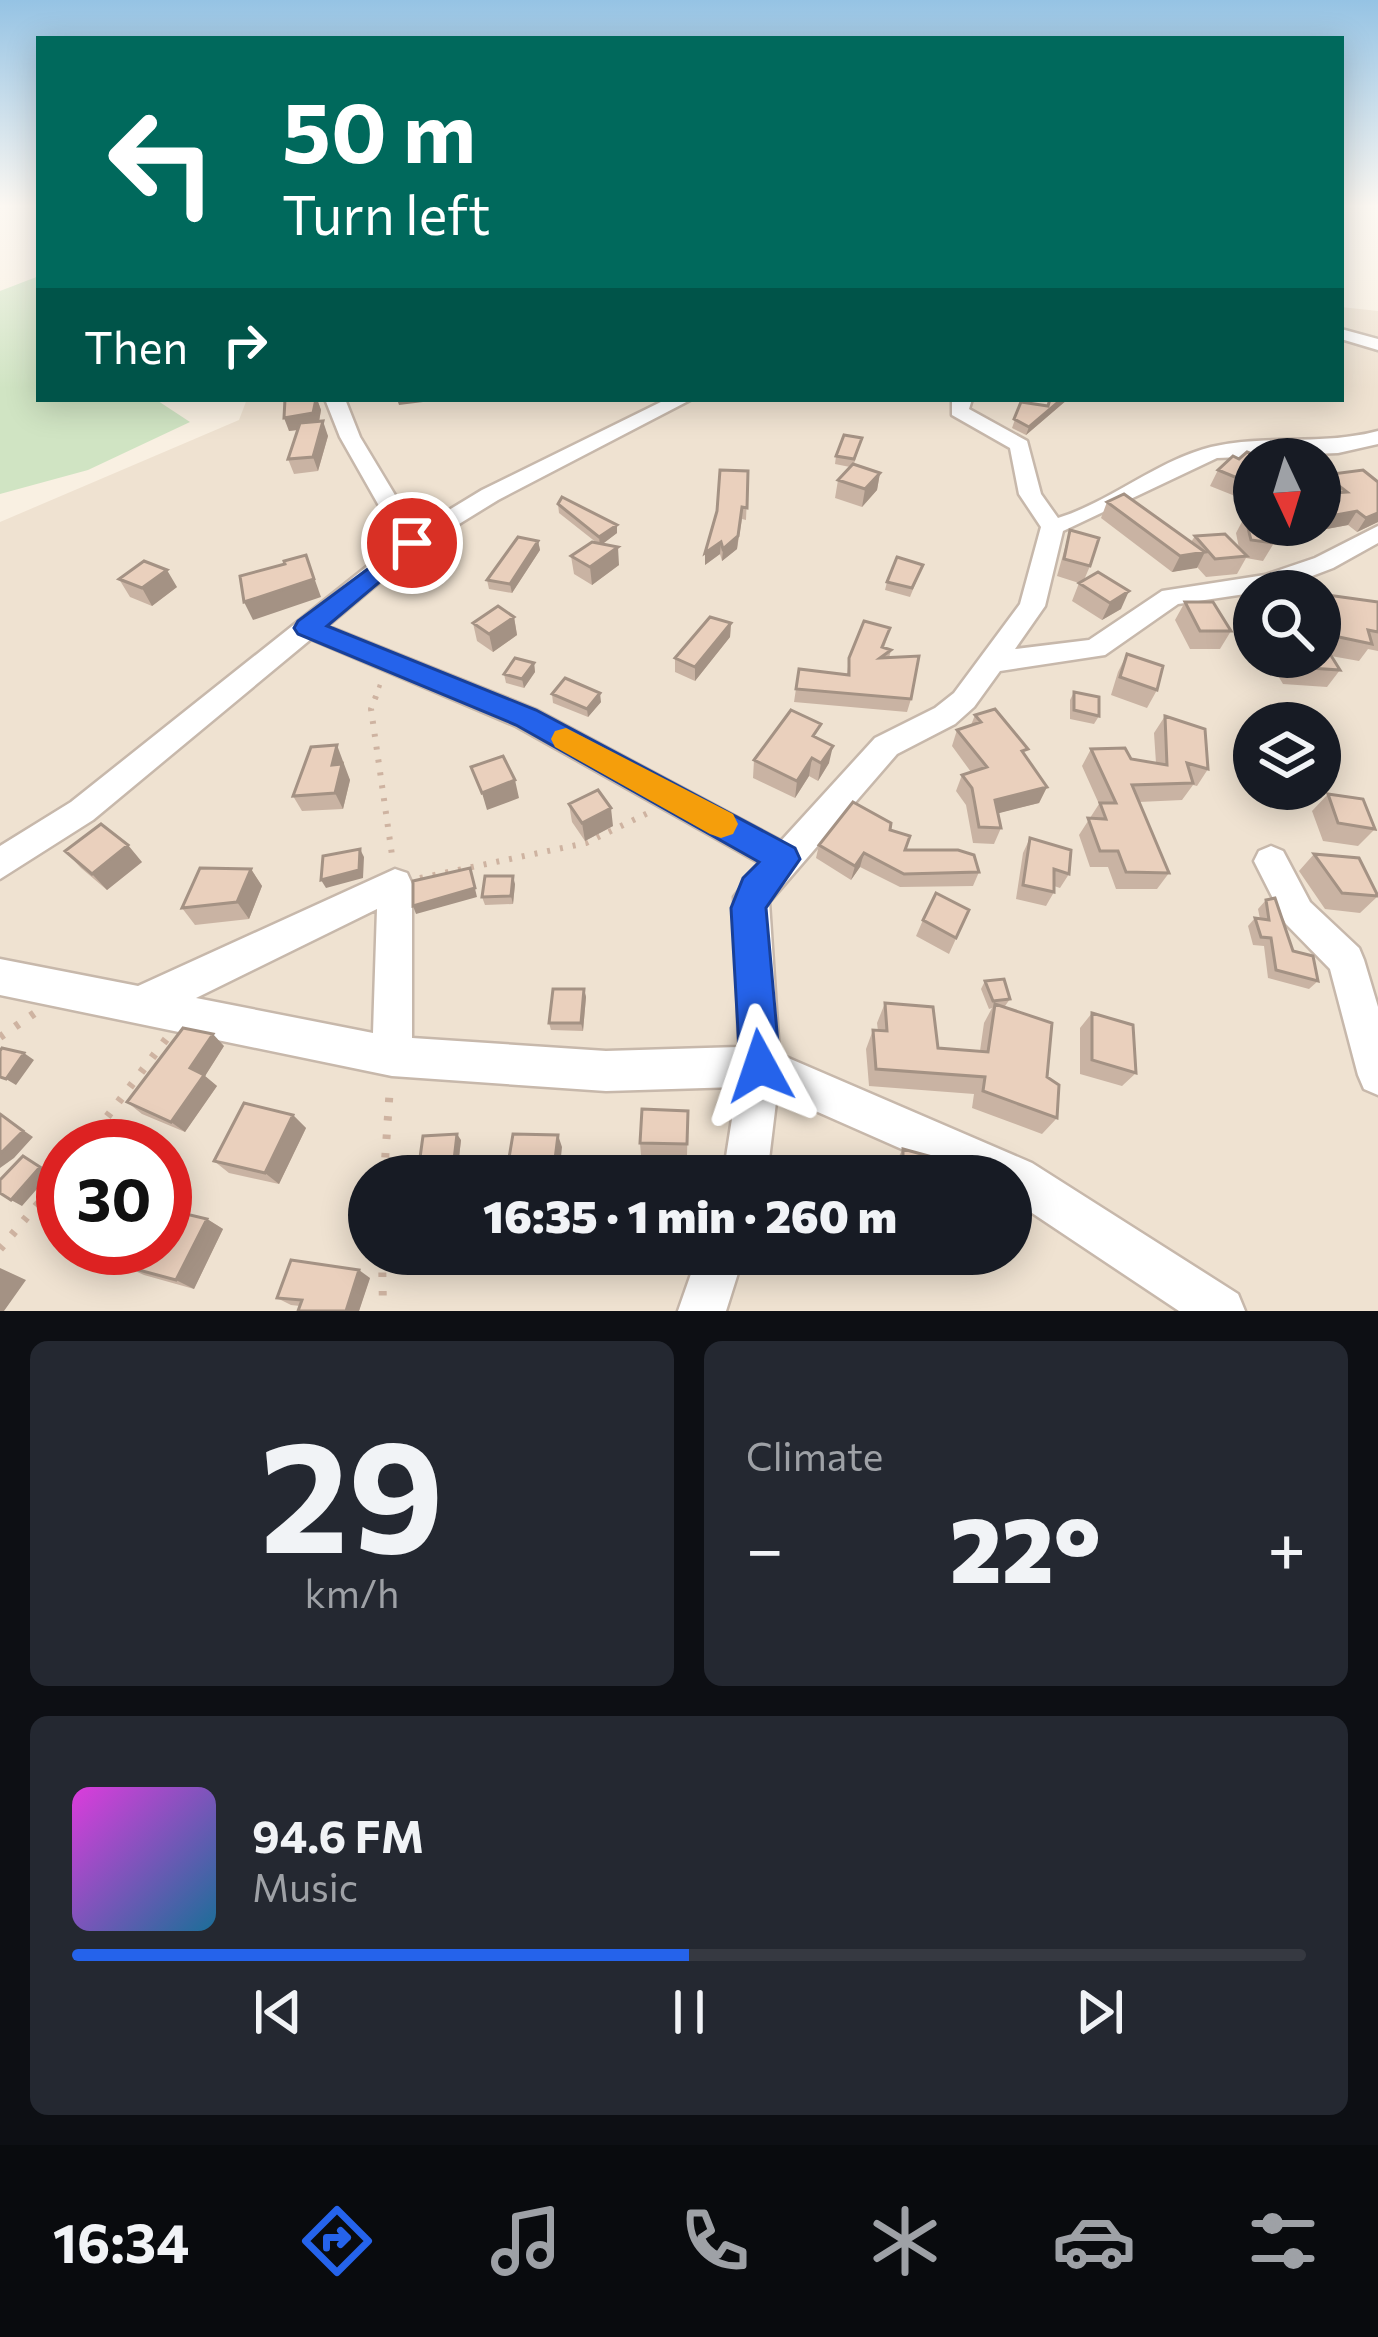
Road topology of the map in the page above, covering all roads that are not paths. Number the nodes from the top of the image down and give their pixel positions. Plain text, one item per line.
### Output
1 (1344, 335) edge
2 (1378, 345) edge
3 (337, 402) edge
4 (676, 402) edge
5 (961, 402) edge
6 (1378, 437) edge
7 (1053, 526) junction
8 (1378, 533) edge
9 (412, 543) junction
10 (308, 628) junction
11 (993, 662) junction
12 (784, 859) junction
13 (1271, 861) dead end
14 (0, 864) edge
15 (0, 977) edge
16 (142, 1004) junction
17 (392, 1057) junction
18 (760, 1066) junction
19 (1378, 1075) edge
20 (748, 1155) edge
21 (714, 1275) edge
22 (701, 1311) edge
23 (1221, 1311) edge

1 - 2 street
3 - 9 street
4 - 9 street
5 - 7 street
6 - 7 street
7 - 11 street
8 - 11 street
9 - 10 street
10 - 12 street
10 - 14 street
11 - 12 street
12 - 18 street
13 - 19 street
15 - 16 street
16 - 17 street
16 - 17 street
17 - 18 street
18 - 20 street
18 - 23 street
21 - 22 street

